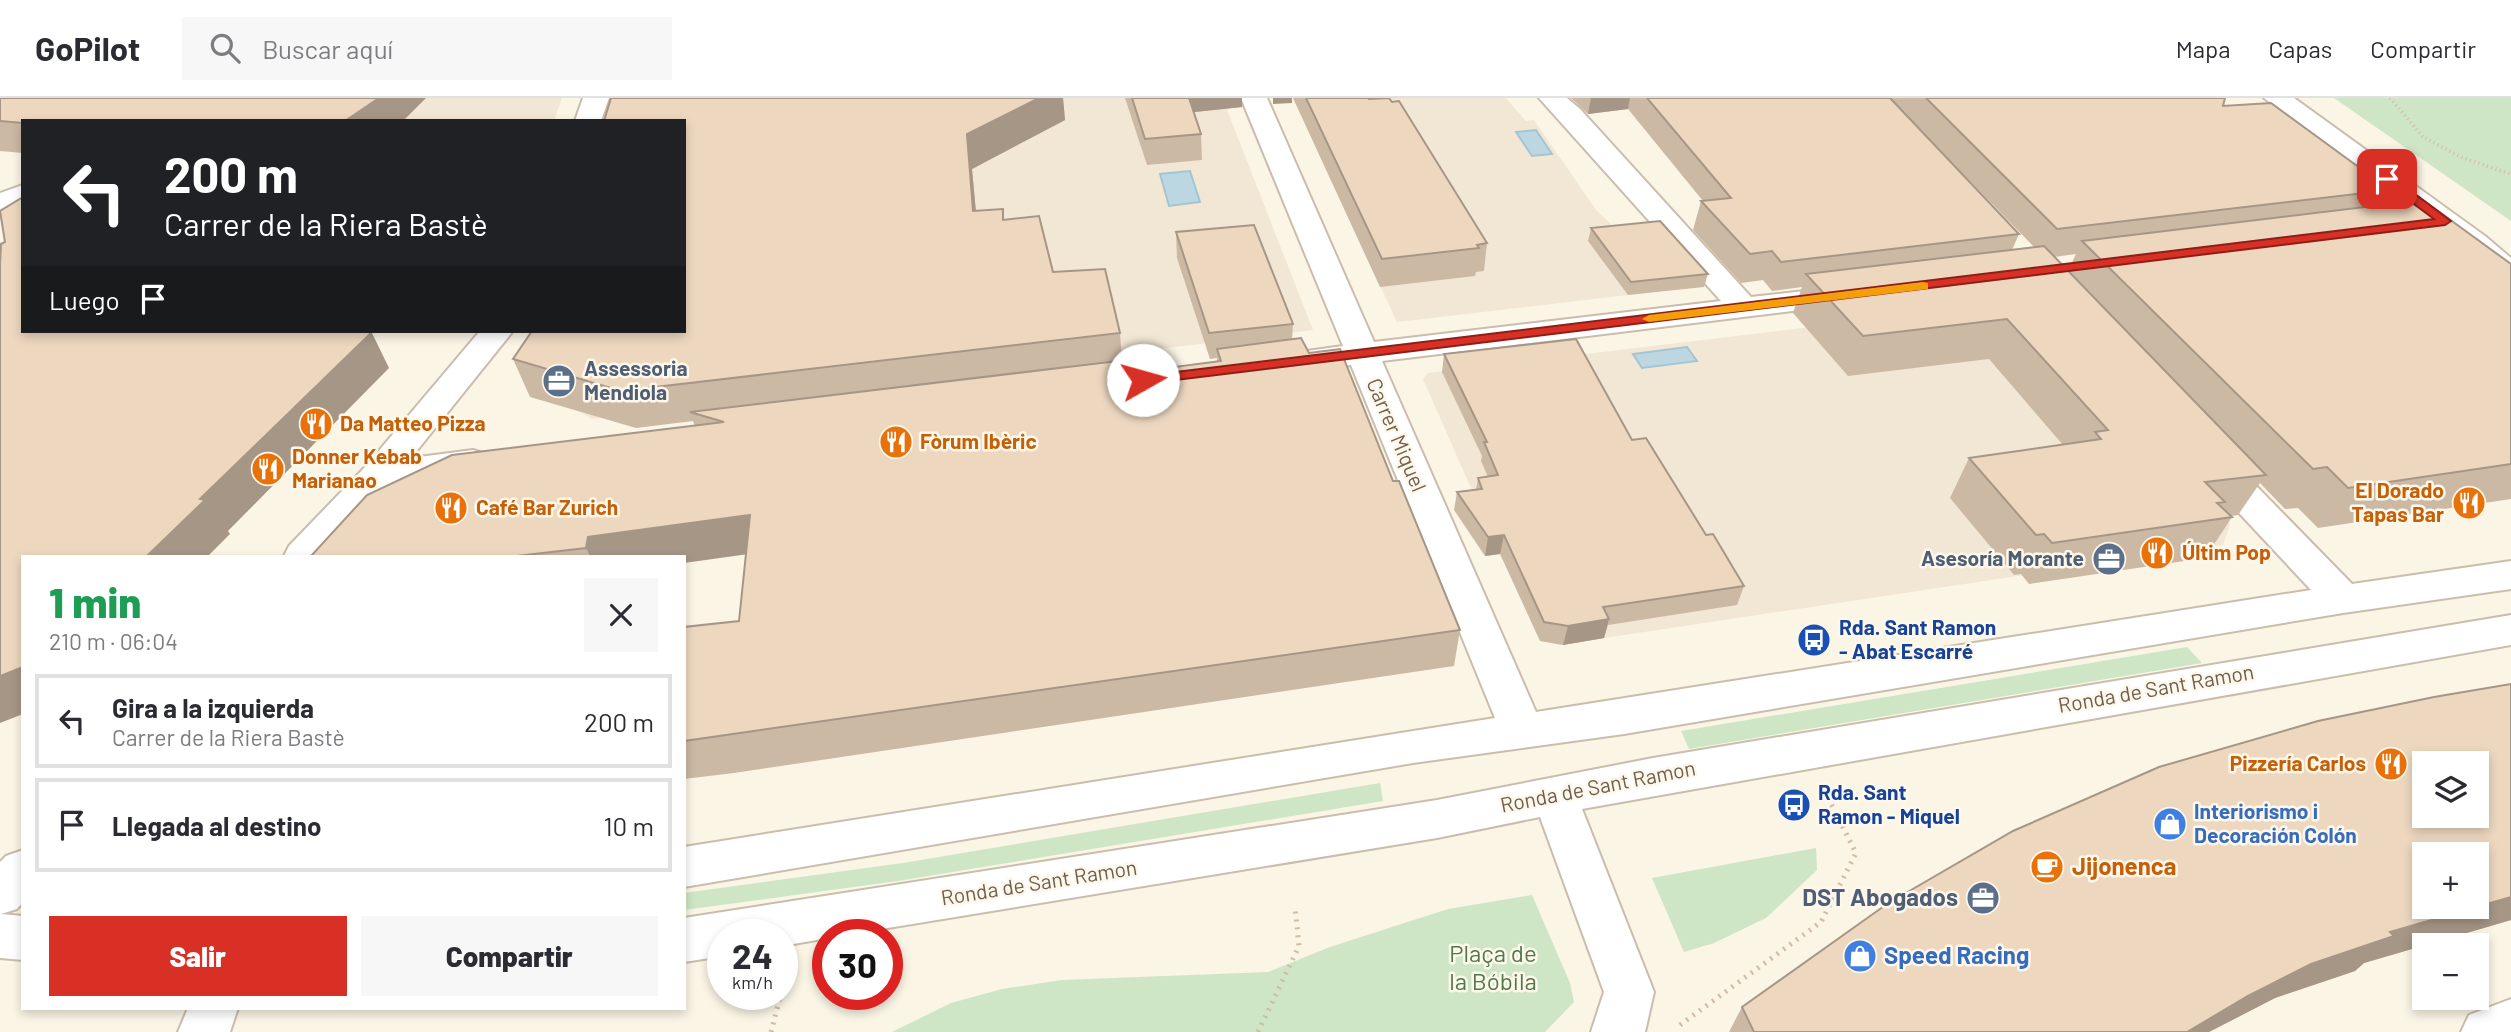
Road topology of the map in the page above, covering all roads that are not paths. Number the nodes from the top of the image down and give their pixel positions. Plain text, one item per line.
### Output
1 (596, 98) edge
2 (1254, 98) edge
3 (1552, 98) edge
4 (2277, 98) edge
5 (590, 119) edge
6 (2445, 221) junction
7 (2406, 226) edge
8 (2475, 242) junction
9 (2511, 260) edge
10 (2511, 274) edge
11 (1878, 291) edge
12 (1743, 307) junction
13 (495, 333) edge
14 (1362, 353) junction
15 (1265, 365) edge
16 (2186, 435) edge
17 (504, 458) edge
18 (379, 474) junction
19 (304, 555) edge
20 (2511, 575) edge
21 (2343, 599) junction
22 (2511, 630) edge
23 (1523, 732) junction
24 (1554, 795) junction
25 (0, 852) edge
26 (21, 855) edge
27 (686, 867) edge
28 (21, 872) edge
29 (0, 894) edge
30 (0, 936) edge
31 (21, 938) edge
32 (686, 940) edge
33 (212, 1010) edge
34 (2511, 1023) edge
35 (204, 1032) edge
36 (1617, 1032) edge
37 (2487, 1032) edge

1 - 5 street
2 - 14 street, Carrer Miquel
3 - 12 street
4 - 6 street
6 - 7 street
6 - 8 street
8 - 9 street
8 - 10 street
11 - 12 street
12 - 14 street
13 - 18 street
14 - 15 street
14 - 23 street, Carrer Miquel
16 - 21 street
17 - 18 street
18 - 19 street
20 - 21 street
21 - 23 street
22 - 24 street, Ronda de Sant Ramon
23 - 27 street
24 - 32 street, Ronda de Sant Ramon
24 - 36 street
25 - 26 street
28 - 29 street
30 - 31 street
33 - 35 street
34 - 37 street

